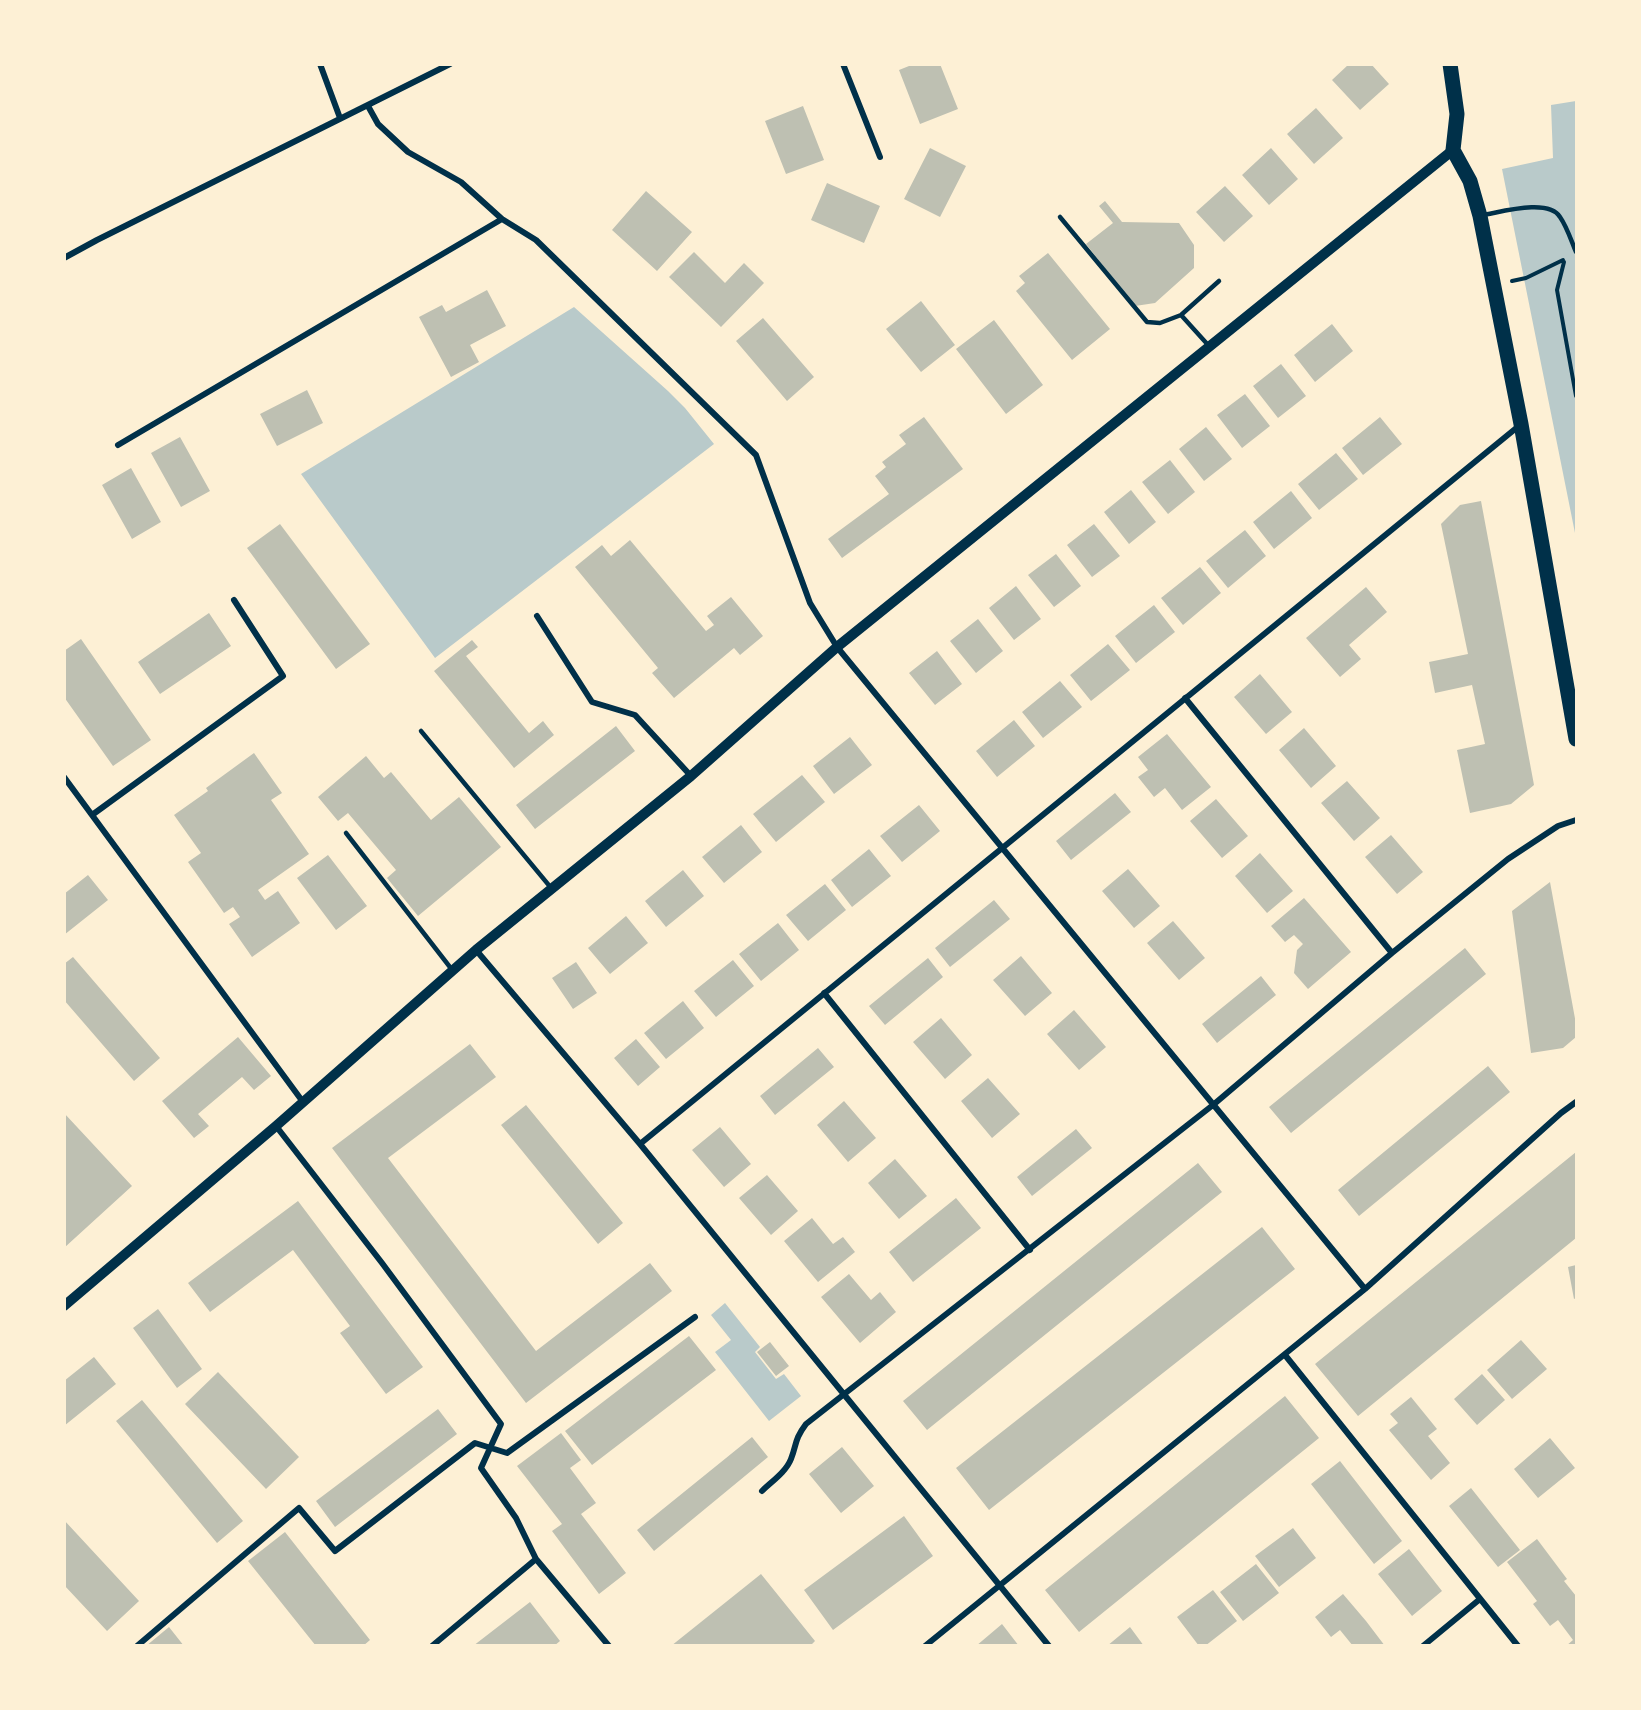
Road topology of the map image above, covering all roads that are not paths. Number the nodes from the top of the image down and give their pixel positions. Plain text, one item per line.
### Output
1 (320, 64) edge
2 (450, 64) edge
3 (843, 64) edge
4 (1450, 64) edge
5 (368, 106) junction
6 (340, 118) junction
7 (1453, 150) junction
8 (880, 157) dead end
9 (1480, 216) junction
10 (1060, 217) dead end
11 (502, 219) junction
12 (1576, 252) edge
13 (64, 258) edge
14 (1219, 281) dead end
15 (1181, 315) junction
16 (1209, 346) junction
17 (1521, 424) junction
18 (118, 446) dead end
19 (234, 600) dead end
20 (537, 616) dead end
21 (837, 647) junction
22 (1185, 698) junction
23 (421, 731) dead end
24 (1576, 740) edge
25 (691, 776) junction
26 (64, 777) edge
27 (92, 815) junction
28 (1576, 820) edge
29 (346, 833) dead end
30 (1002, 848) junction
31 (552, 889) junction
32 (476, 950) junction
33 (1392, 953) junction
34 (453, 971) junction
35 (824, 993) junction
36 (303, 1102) junction
37 (1576, 1102) edge
38 (1214, 1105) junction
39 (276, 1126) junction
40 (640, 1144) junction
41 (1030, 1250) junction
42 (1365, 1289) junction
43 (64, 1306) edge
44 (694, 1317) dead end
45 (1285, 1354) junction
46 (844, 1396) junction
47 (490, 1448) junction
48 (762, 1491) dead end
49 (536, 1559) junction
50 (999, 1585) junction
51 (1480, 1599) junction
52 (137, 1646) edge
53 (432, 1646) edge
54 (609, 1646) edge
55 (925, 1646) edge
56 (1049, 1646) edge
57 (1423, 1646) edge
58 (1518, 1646) edge

1 - 6 street
2 - 5 street
3 - 8 street
4 - 7 main road
5 - 6 street
5 - 11 street
6 - 13 street
7 - 9 main road
7 - 16 street
9 - 12 lane
9 - 17 main road
10 - 15 lane
11 - 18 street
11 - 21 street
14 - 15 lane
15 - 16 lane
16 - 21 street
17 - 22 street
17 - 24 main road
19 - 27 street
20 - 25 street
21 - 25 street
21 - 30 street
22 - 30 street
22 - 33 street
23 - 31 lane
25 - 31 street
26 - 27 street
27 - 36 street
28 - 33 street
29 - 34 lane
30 - 35 street
30 - 38 street
31 - 32 street
32 - 34 street
32 - 40 street
33 - 38 street
34 - 36 street
35 - 40 street
35 - 41 street
36 - 39 street
37 - 42 street
38 - 41 street
38 - 42 street
39 - 43 street
39 - 47 street
40 - 46 street
41 - 46 street
42 - 45 street
44 - 47 street
45 - 50 street
45 - 51 street
46 - 48 street
46 - 50 street
47 - 49 street
47 - 52 street
49 - 53 street
49 - 54 street
50 - 55 street
50 - 56 street
51 - 57 street
51 - 58 street

